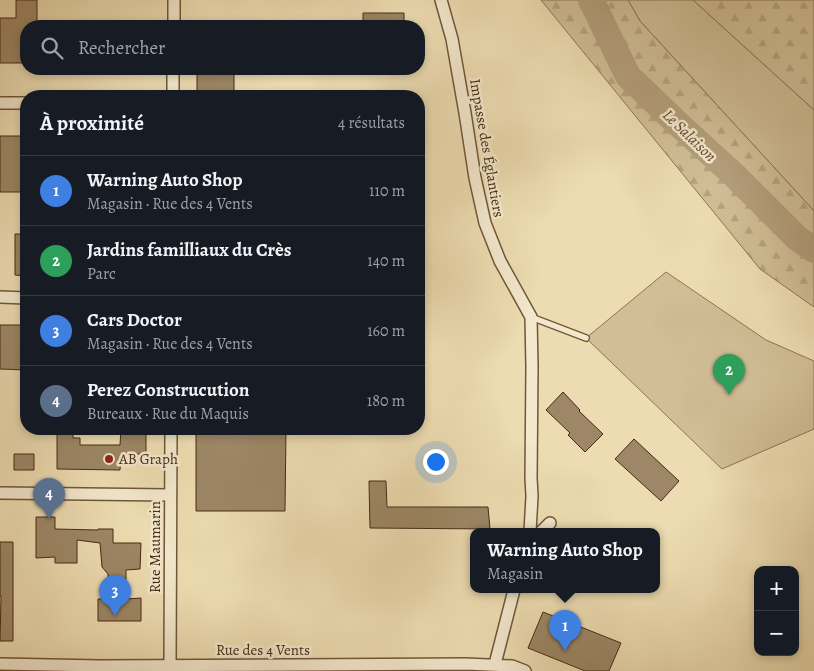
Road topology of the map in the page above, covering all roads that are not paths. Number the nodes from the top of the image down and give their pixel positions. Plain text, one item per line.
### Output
1 (174, 0) edge
2 (441, 0) edge
3 (174, 20) edge
4 (173, 75) edge
5 (173, 90) edge
6 (0, 103) edge
7 (20, 103) edge
8 (0, 297) edge
9 (20, 298) edge
10 (531, 317) junction
11 (586, 338) dead end
12 (171, 435) edge
13 (0, 494) edge
14 (170, 495) junction
15 (550, 523) dead end
16 (530, 528) edge
17 (545, 528) edge
18 (513, 593) edge
19 (0, 664) edge
20 (495, 664) junction
21 (170, 665) junction
22 (100, 668) edge
23 (256, 668) edge
24 (525, 671) edge

1 - 3 street
2 - 10 street, Impasse des Églantiers
4 - 5 street
6 - 7 street
8 - 9 street
10 - 11 lane
10 - 16 street, Impasse des Églantiers
12 - 14 street, Rue Maumarin
13 - 14 street
14 - 21 street, Rue Maumarin
15 - 17 street
18 - 20 street
19 - 22 street, Rue des 4 Vents
20 - 23 street, Rue des 4 Vents
20 - 24 street, Rue des 4 Vents
21 - 22 street, Rue des 4 Vents
21 - 23 street, Rue des 4 Vents

